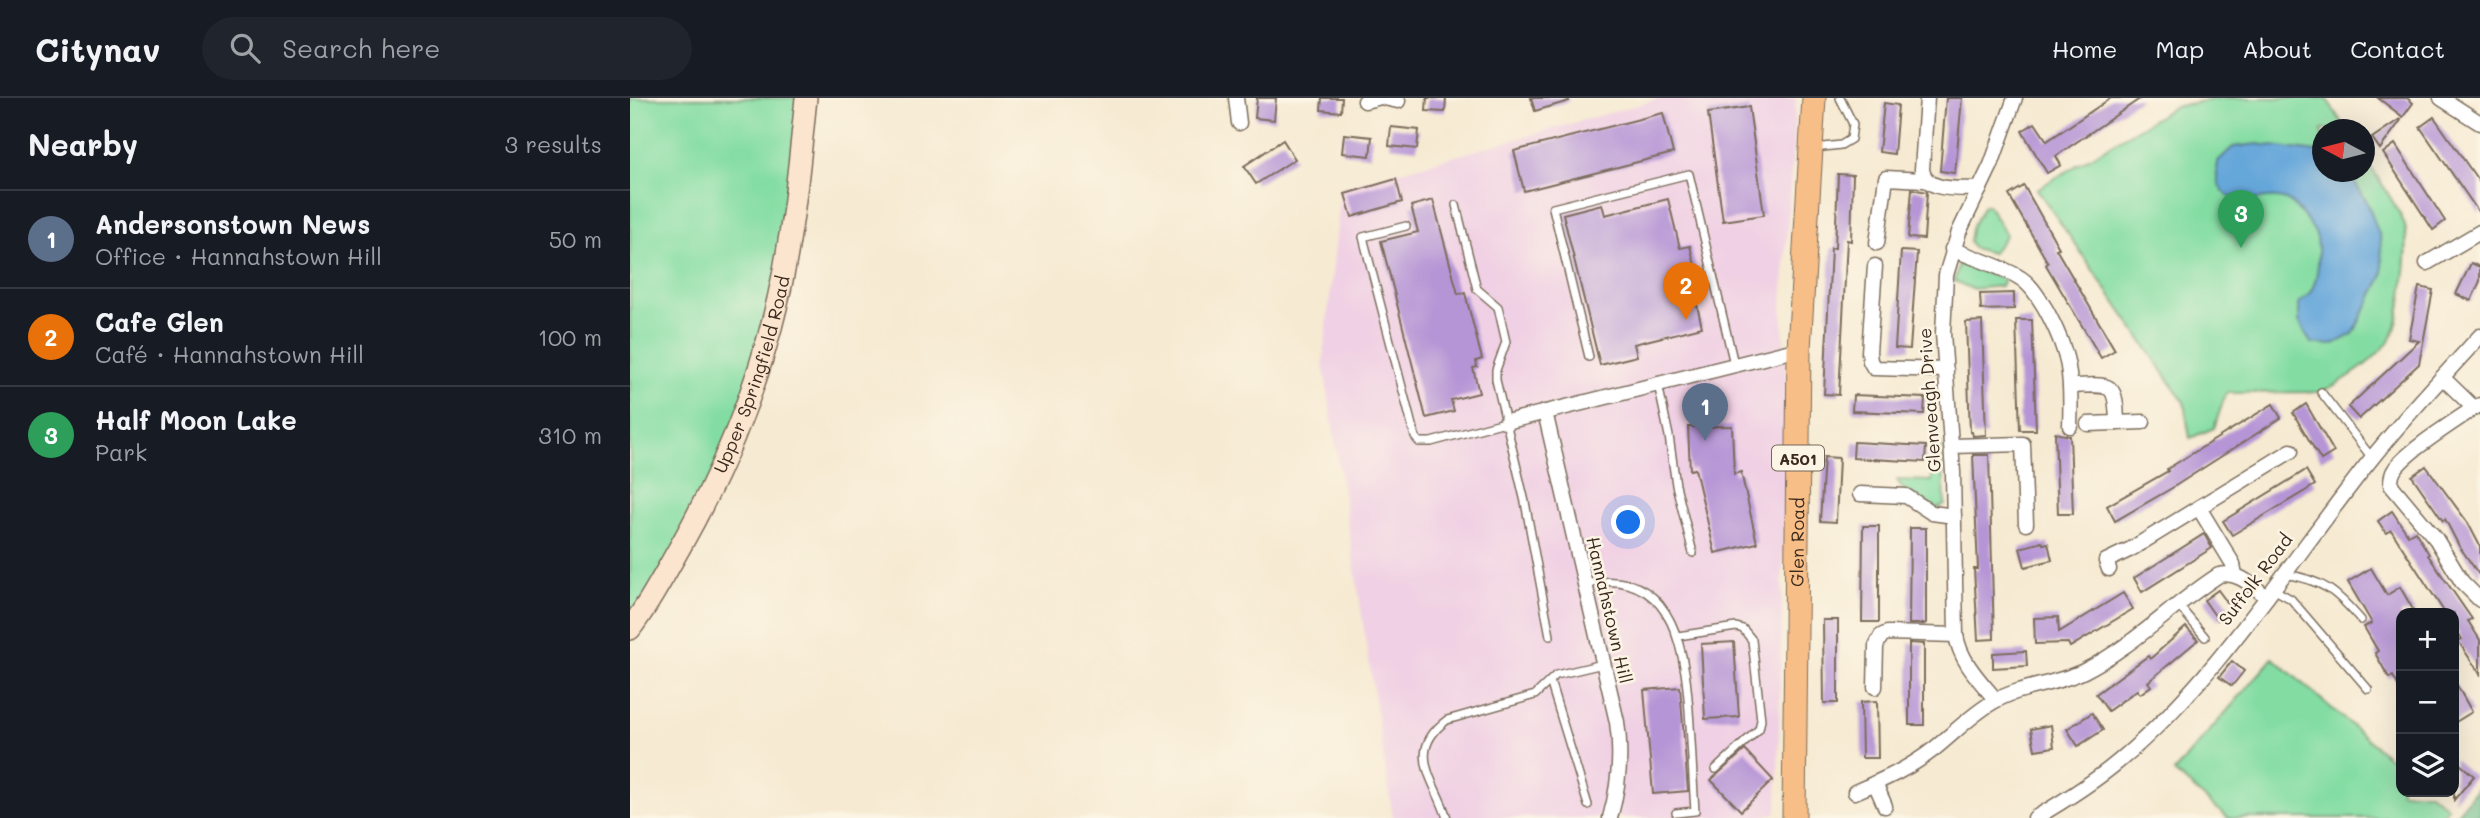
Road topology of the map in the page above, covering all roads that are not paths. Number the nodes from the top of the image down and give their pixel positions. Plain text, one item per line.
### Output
1 (806, 98) edge
2 (1236, 98) edge
3 (1814, 98) edge
4 (1840, 98) edge
5 (1927, 98) edge
6 (2015, 98) edge
7 (2441, 98) edge
8 (1239, 123) dead end
9 (2480, 123) edge
10 (1810, 148) junction
11 (1924, 180) junction
12 (1980, 189) junction
13 (1456, 205) dead end
14 (1406, 226) dead end
15 (2480, 232) edge
16 (1877, 243) dead end
17 (1952, 249) junction
18 (2427, 263) dead end
19 (1875, 266) dead end
20 (2480, 336) edge
21 (1799, 349) junction
22 (1589, 357) dead end
23 (1734, 364) junction
24 (1946, 370) junction
25 (2443, 378) junction
26 (1658, 383) junction
27 (2071, 386) junction
28 (2322, 392) dead end
29 (2477, 407) edge
30 (1545, 412) junction
31 (1506, 422) junction
32 (2143, 422) dead end
33 (2117, 423) junction
34 (2088, 424) dead end
35 (2070, 426) dead end
36 (1952, 446) junction
37 (2291, 451) dead end
38 (2372, 458) junction
39 (1860, 494) dead end
40 (2199, 508) junction
41 (1954, 516) junction
42 (2026, 524) dead end
43 (1693, 553) dead end
44 (2109, 569) dead end
45 (2284, 574) junction
46 (2235, 575) junction
47 (1585, 584) junction
48 (2270, 593) junction
49 (2480, 600) edge
50 (2179, 606) junction
51 (2361, 620) dead end
52 (630, 629) edge
53 (1955, 635) junction
54 (1550, 636) dead end
55 (1678, 636) junction
56 (2205, 637) dead end
57 (1604, 664) junction
58 (1550, 681) junction
59 (1875, 687) dead end
60 (2368, 689) dead end
61 (1996, 700) junction
62 (1716, 769) dead end
63 (1875, 783) junction
64 (1854, 792) dead end
65 (1588, 805) dead end
66 (1885, 806) dead end
67 (1676, 813) dead end
68 (1447, 818) edge
69 (1610, 818) edge
70 (1794, 818) edge
71 (2035, 818) edge

1 - 52 main road, Upper Springfield Road
2 - 8 street
3 - 10 main road, Glen Road / A501
4 - 10 lane
5 - 11 street
6 - 12 street, Glenveagh Drive
7 - 9 street
10 - 21 main road, Glen Road / A501
11 - 12 street
11 - 16 street
12 - 17 street, Glenveagh Drive
13 - 31 lane
14 - 31 lane
15 - 18 street
17 - 24 street, Glenveagh Drive
17 - 27 street
19 - 24 street
20 - 25 street, Suffolk Road
21 - 23 street
21 - 70 main road, Glen Road / A501
22 - 23 lane
23 - 26 street
24 - 36 street, Glenveagh Drive
25 - 29 street
25 - 38 street, Suffolk Road
26 - 30 street
26 - 43 lane
27 - 33 street
27 - 35 street
28 - 38 lane
29 - 49 street
30 - 31 street
30 - 47 street, Hannahstown Hill
31 - 54 lane
32 - 33 street
33 - 34 street
36 - 41 street, Glenveagh Drive
36 - 42 street
37 - 40 street
38 - 45 street, Suffolk Road
39 - 41 street
40 - 44 street
40 - 46 street
41 - 53 street, Glenveagh Drive
45 - 48 street, Suffolk Road
45 - 51 lane
46 - 48 street
46 - 50 street
47 - 55 lane
47 - 57 street, Hannahstown Hill
48 - 60 lane
48 - 71 street, Suffolk Road
50 - 56 lane
50 - 61 street
53 - 59 street
53 - 61 street, Glenveagh Drive
55 - 62 lane
55 - 67 lane
57 - 58 lane
57 - 69 street, Hannahstown Hill
58 - 65 lane
58 - 68 lane
61 - 63 street
63 - 64 street
63 - 66 street

